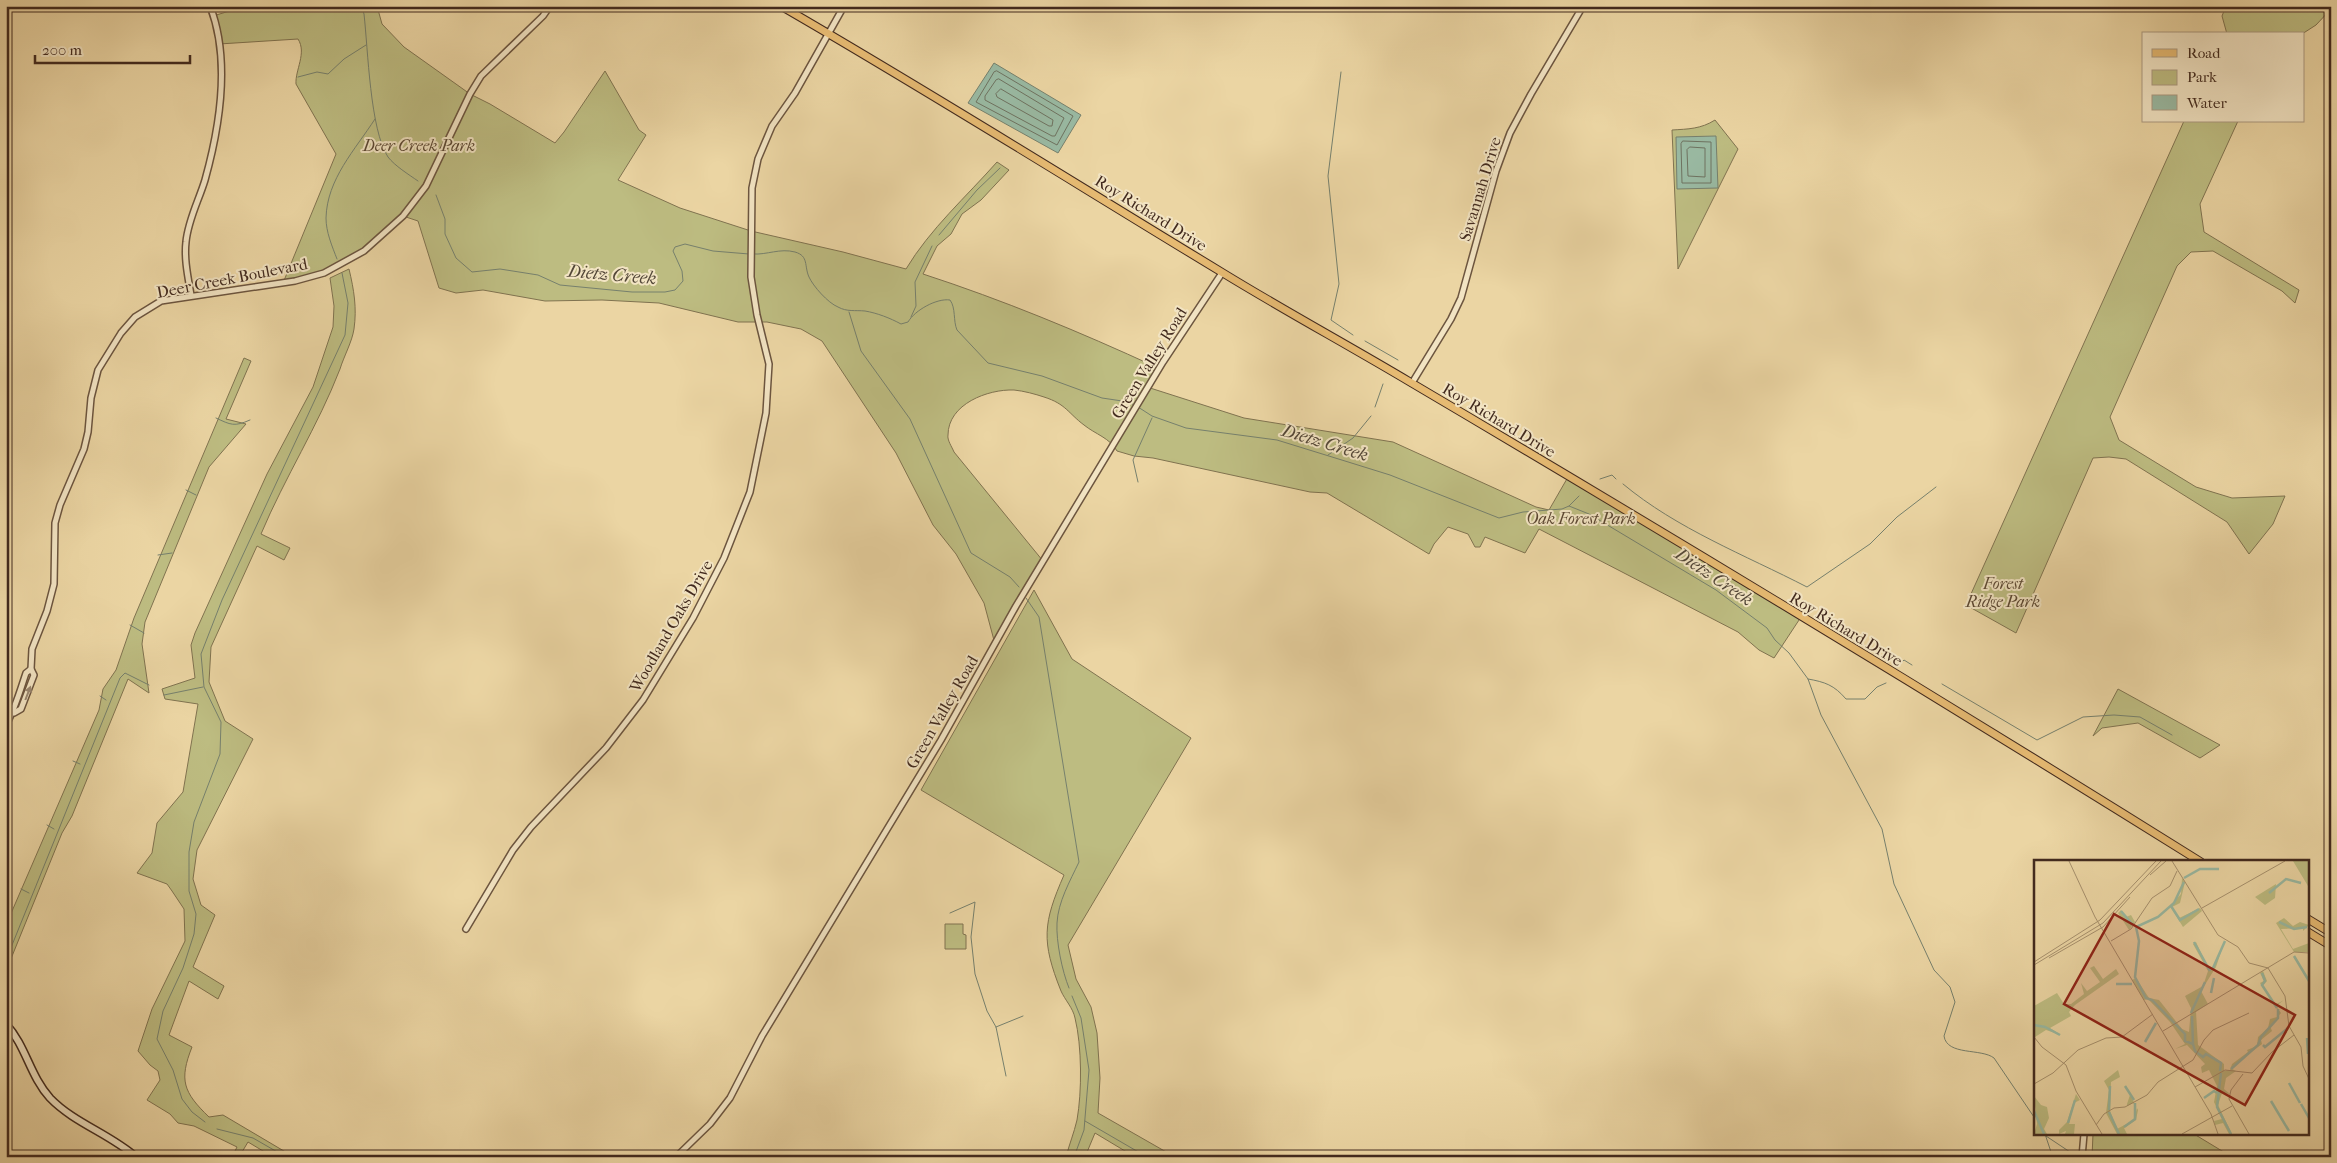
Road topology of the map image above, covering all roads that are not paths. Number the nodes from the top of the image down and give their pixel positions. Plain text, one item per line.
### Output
1 (210, 6) edge
2 (550, 6) edge
3 (781, 6) edge
4 (844, 6) edge
5 (1583, 6) edge
6 (828, 34) junction
7 (1222, 273) junction
8 (191, 295) junction
9 (1412, 383) junction
10 (31, 669) junction
11 (14, 713) junction
12 (6, 725) edge
13 (2198, 860) edge
14 (2310, 920) edge
15 (466, 929) dead end
16 (2310, 933) edge
17 (2331, 933) edge
18 (2331, 946) edge
19 (6, 1024) edge
20 (2084, 1136) edge
21 (2331, 1148) edge
22 (136, 1157) edge
23 (676, 1157) edge
24 (2082, 1157) edge
25 (2329, 1157) edge

1 - 8 street
2 - 8 street, Deer Creek Boulevard
3 - 6 main road, Roy Richard Drive
4 - 6 street, Woodland Oaks Drive
5 - 9 street, Savannah Drive
6 - 7 main road, Roy Richard Drive
6 - 15 street, Woodland Oaks Drive
7 - 9 main road, Roy Richard Drive
7 - 23 street, Green Valley Road
8 - 10 street, Deer Creek Boulevard
9 - 13 main road, Roy Richard Drive
10 - 11 street, Deer Creek Boulevard
11 -> 10 street, Deer Creek Boulevard
11 - 12 street, Deer Creek Boulevard
14 - 17 main road
16 - 18 main road
19 - 22 main road
20 - 24 street
21 - 25 main road

